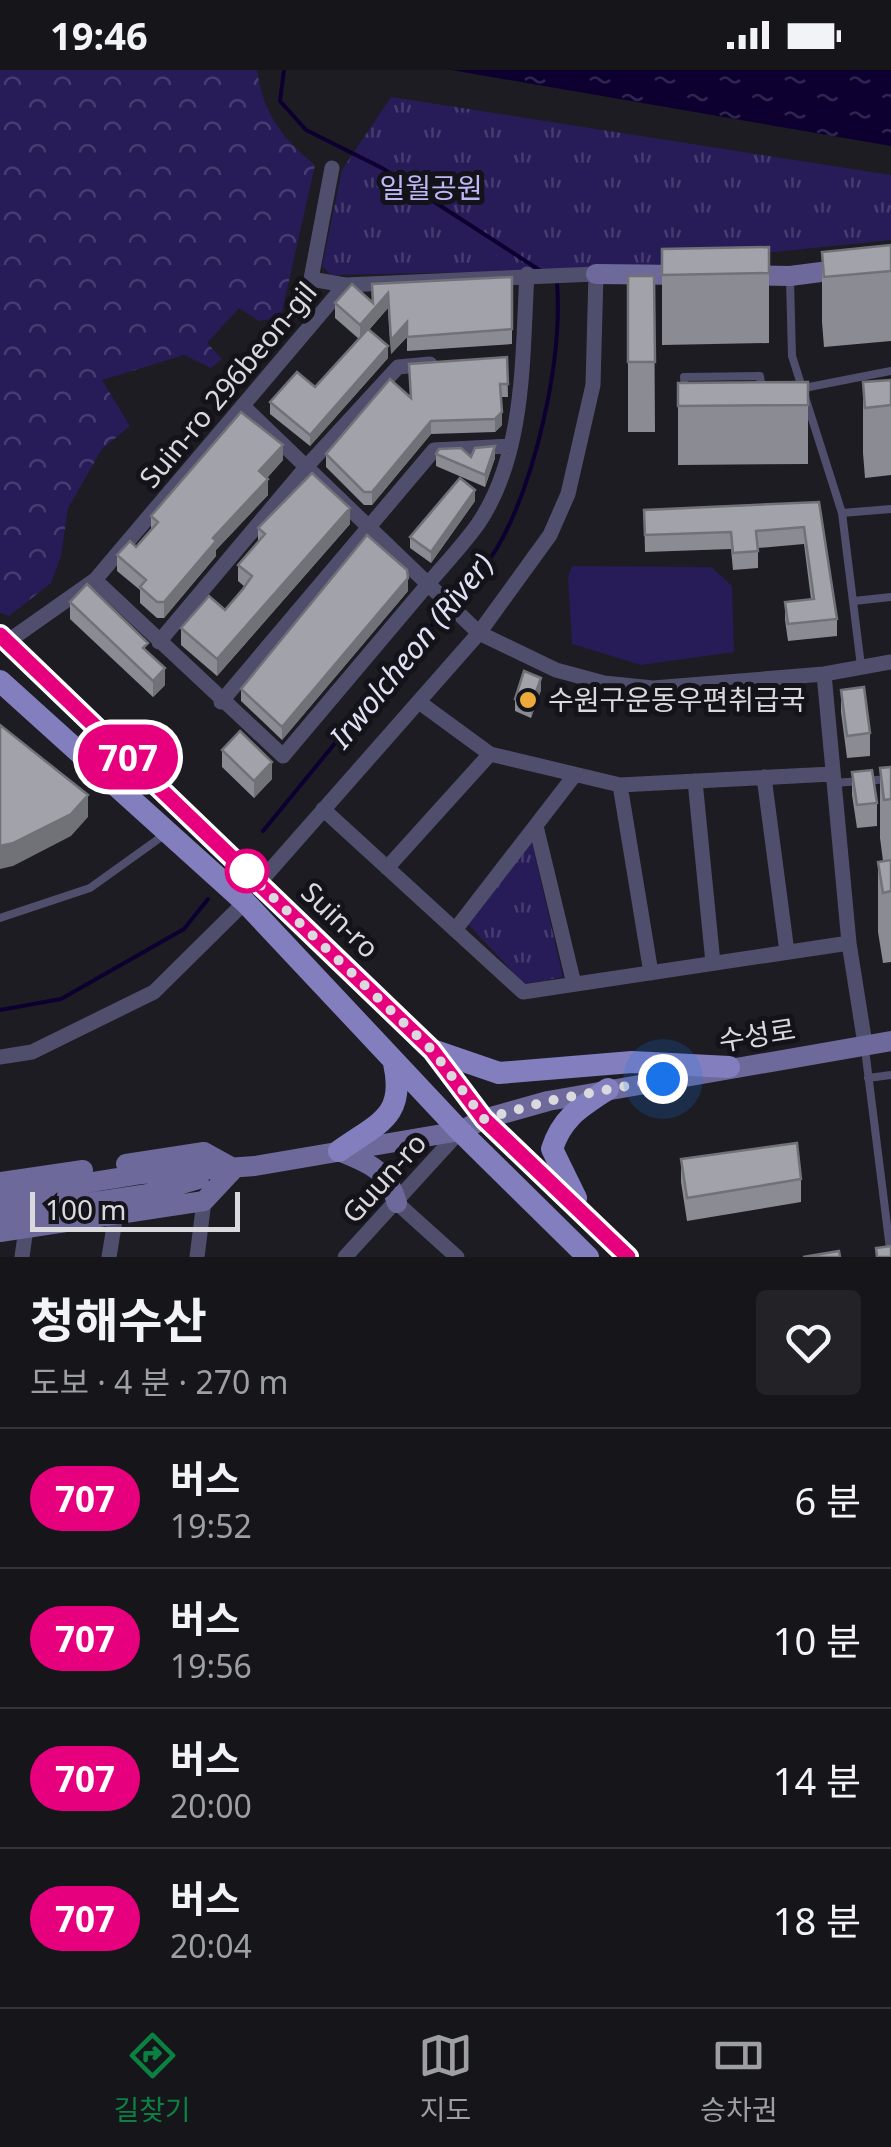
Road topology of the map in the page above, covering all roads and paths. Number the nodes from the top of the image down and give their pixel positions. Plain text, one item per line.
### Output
1 (332, 168) dead end
2 (891, 263) edge
3 (527, 274) junction
4 (585, 274) junction
5 (790, 276) junction
6 (345, 284) junction
7 (522, 357) junction
8 (504, 358) edge
9 (451, 362) edge
10 (891, 371) edge
11 (804, 388) junction
12 (244, 407) junction
13 (764, 408) edge
14 (795, 410) edge
15 (811, 410) junction
16 (686, 411) edge
17 (511, 446) junction
18 (307, 466) junction
19 (891, 509) edge
20 (842, 513) junction
21 (368, 526) junction
22 (95, 580) junction
23 (428, 584) junction
24 (891, 596) edge
25 (854, 601) junction
26 (479, 634) junction
27 (4, 638) edge
28 (159, 642) junction
29 (891, 662) edge
30 (861, 666) junction
31 (824, 674) junction
32 (0, 681) edge
33 (221, 702) junction
34 (419, 702) junction
35 (490, 754) junction
36 (574, 776) junction
37 (764, 777) junction
38 (832, 778) junction
39 (891, 779) edge
40 (694, 781) junction
41 (620, 785) junction
42 (323, 809) junction
43 (536, 826) junction
44 (170, 831) junction
45 (387, 868) junction
46 (252, 893) junction
47 (0, 918) edge
48 (455, 930) junction
49 (849, 943) junction
50 (787, 952) junction
51 (713, 963) junction
52 (651, 973) junction
53 (574, 984) junction
54 (891, 1040) edge
55 (865, 1044) junction
56 (432, 1050) junction
57 (0, 1056) edge
58 (393, 1060) junction
59 (728, 1067) junction
60 (891, 1075) edge
61 (868, 1078) junction
62 (608, 1090) junction
63 (484, 1119) junction
64 (460, 1131) junction
65 (891, 1144) edge
66 (878, 1146) junction
67 (339, 1152) junction
68 (234, 1169) junction
69 (0, 1182) edge
70 (0, 1197) edge
71 (204, 1201) junction
72 (398, 1204) junction
73 (116, 1214) junction
74 (0, 1216) edge
75 (588, 1218) junction
76 (26, 1228) junction
77 (0, 1232) edge
78 (454, 1256) edge
79 (22, 1257) edge
80 (109, 1257) edge
81 (197, 1257) edge
82 (345, 1257) edge
83 (588, 1257) edge
84 (628, 1257) edge
85 (891, 1257) edge

1 - 6 street
2 - 5 street
3 - 4 street, Suin-ro 296beon-gil
3 - 6 street, Suin-ro 296beon-gil
3 - 7 street
4 - 5 street
4 - 26 street
5 - 11 lane
6 - 12 street, Suin-ro 296beon-gil
7 - 8 street
7 - 17 street
9 - 18 street
10 - 11 lane
11 - 15 lane
12 - 18 street
12 - 22 street, Suin-ro 296beon-gil
13 - 16 lane
14 - 15 lane
15 - 20 lane
17 - 21 street
17 - 23 street
18 - 21 street
18 - 28 street
19 - 20 lane
20 - 25 lane
21 - 23 street
21 - 33 street
22 - 27 street, Suin-ro 296beon-gil
22 - 28 street
23 - 26 street
23 - 33 street
24 - 25 lane
25 - 30 lane
26 - 31 street
26 - 34 street
27 - 46 main road, Suin-ro
28 - 33 street
29 - 30 street
30 - 31 street
31 - 38 street
32 - 44 main road, Suin-ro
34 - 35 street
34 - 42 street
35 - 36 street
35 - 45 street
36 - 41 street
36 - 43 street
37 - 38 street
37 - 40 street
37 - 50 street
38 - 39 lane
38 - 49 street
40 - 41 street
40 - 51 street
41 - 52 street
42 - 45 street
42 - 46 street
43 - 48 street
43 - 53 street
44 - 46 main road, Suin-ro
44 - 47 lane
45 - 48 street
46 - 56 main road, Suin-ro
46 - 57 street
46 - 58 main road, Suin-ro
48 - 53 street
49 - 50 street
49 - 55 street
50 - 51 street
51 - 52 street
52 - 53 street
54 - 55 street, 수성로
55 - 59 street, 수성로
55 - 61 lane
56 - 59 main road
56 - 63 main road, Suin-ro
58 - 64 main road, Suin-ro
58 - 67 main road
59 - 62 street, 수성로
60 - 61 lane
61 - 66 lane
62 - 63 street, 수성로
62 - 75 main road
63 - 64 street, 수성로
63 - 75 main road, Suin-ro
64 - 67 street, 수성로
64 - 72 street, Guun-ro
64 - 83 main road, Suin-ro
65 - 66 lane
66 - 85 lane
67 - 68 street, 수성로
67 - 72 street
68 - 69 street
68 - 70 street
68 - 71 street
68 - 74 street
71 - 73 street
71 - 81 street
72 - 78 street
72 - 82 street, Guun-ro
73 - 76 street
73 - 80 street
75 - 84 main road, Suin-ro
76 - 77 street
76 - 79 street

